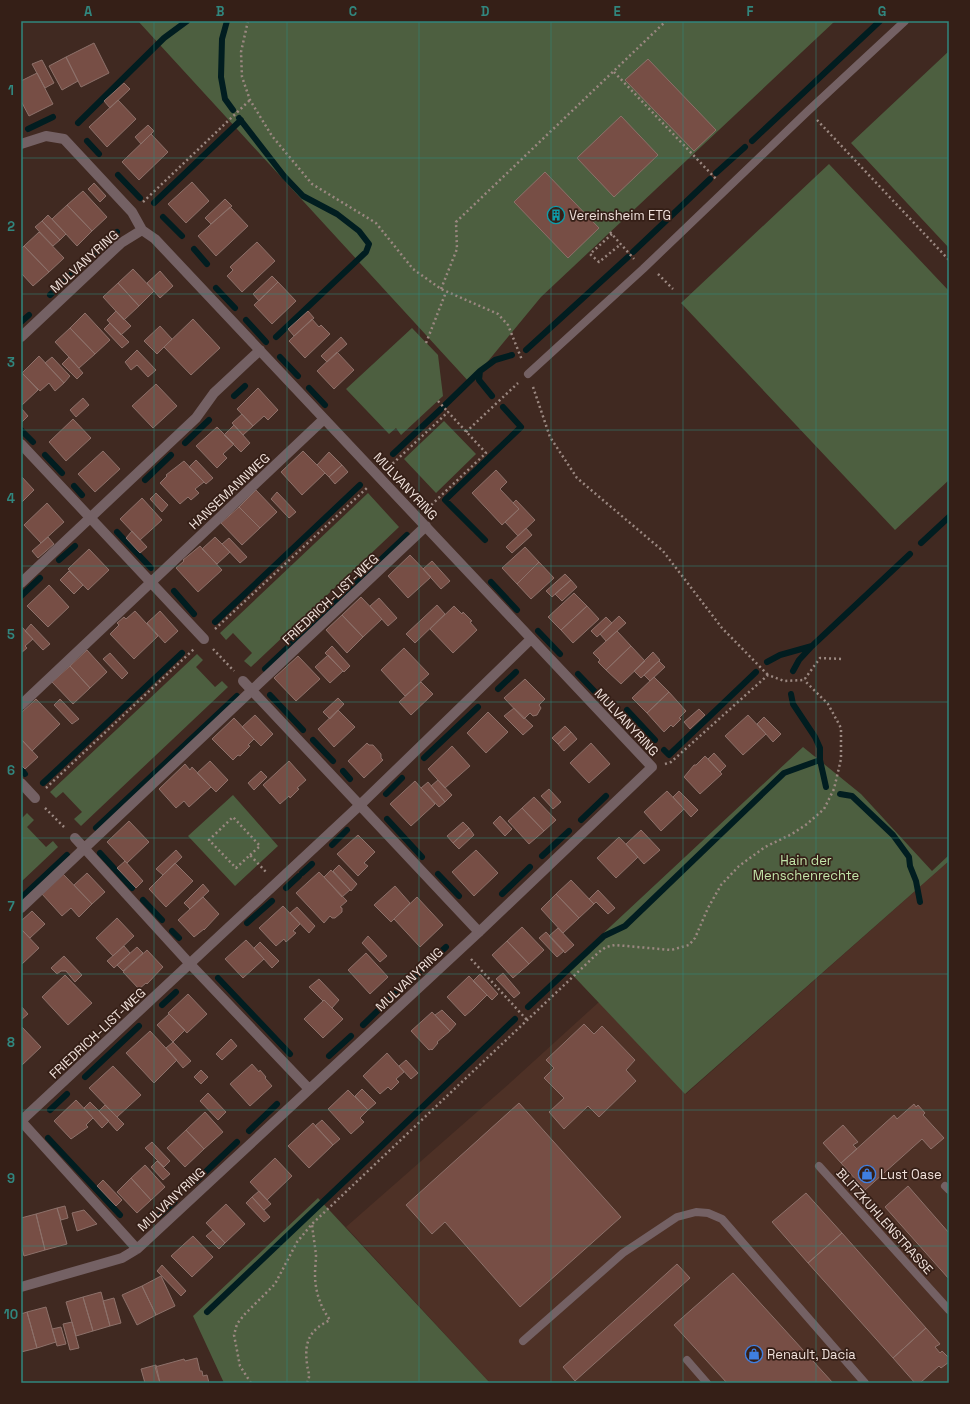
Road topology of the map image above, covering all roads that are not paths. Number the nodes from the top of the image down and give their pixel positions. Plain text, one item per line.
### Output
1 (905, 21) edge
2 (21, 144) edge
3 (142, 230) junction
4 (21, 337) edge
5 (260, 350) junction
6 (528, 374) road end
7 (324, 419) junction
8 (21, 444) edge
9 (91, 518) junction
10 (426, 526) junction
11 (21, 583) edge
12 (151, 583) junction
13 (204, 639) road end
14 (531, 639) junction
15 (243, 681) road end
16 (252, 690) junction
17 (21, 705) edge
18 (21, 783) edge
19 (35, 798) road end
20 (360, 806) junction
21 (75, 838) road end
22 (84, 848) junction
23 (21, 908) edge
24 (479, 932) junction
25 (190, 964) junction
26 (309, 1089) junction
27 (21, 1121) edge
28 (819, 1166) dead end
29 (137, 1249) junction
30 (21, 1287) edge
31 (949, 1310) edge
32 (523, 1341) dead end
33 (687, 1360) dead end
34 (707, 1383) edge
35 (865, 1383) edge

1 - 6 lane
2 - 3 street
3 - 4 street, MULVANYRING
3 - 5 street, MULVANYRING
5 - 7 street, MULVANYRING
5 - 9 street
7 - 10 street, MULVANYRING
7 - 12 street, HANSEMANNWEG
8 - 9 street
9 - 11 street
9 - 12 street
10 - 14 street, MULVANYRING
10 - 16 street, FRIEDRICH-LIST-WEG
12 - 13 street
12 - 17 street, HANSEMANNWEG
14 - 20 street, FRIEDRICH-LIST-WEG
14 - 24 street, MULVANYRING
15 - 16 street
16 - 20 street
16 - 22 street, FRIEDRICH-LIST-WEG
18 - 19 street
20 - 24 street
20 - 25 street, FRIEDRICH-LIST-WEG
21 - 22 street
22 - 23 street, FRIEDRICH-LIST-WEG
22 - 25 street
24 - 26 street, MULVANYRING
25 - 26 street
25 - 27 street, FRIEDRICH-LIST-WEG
26 - 29 street, MULVANYRING
27 - 29 street, FRIEDRICH-LIST-WEG
28 - 31 lane, BLITZKUHLENSTRASSE
29 - 30 street, MULVANYRING
32 - 35 lane
33 - 34 lane

